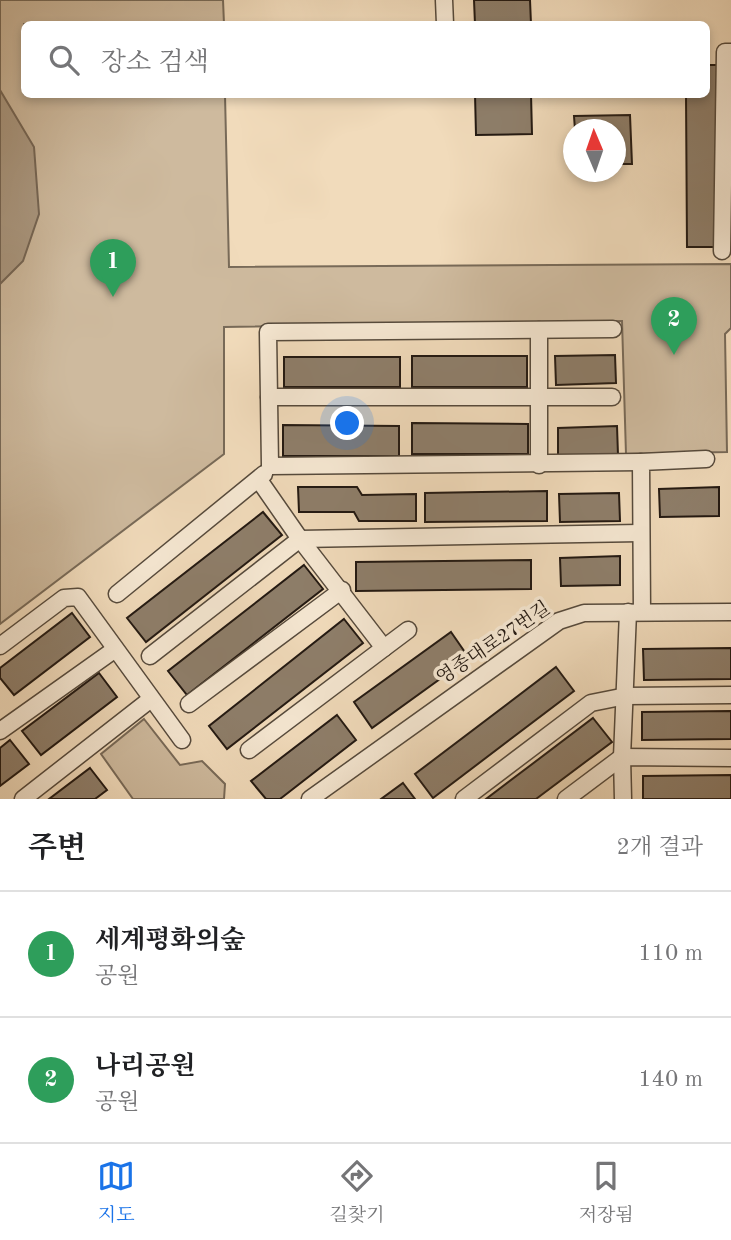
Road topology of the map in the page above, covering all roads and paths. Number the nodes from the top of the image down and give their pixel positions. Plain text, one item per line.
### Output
1 (443, 0) edge
2 (445, 21) edge
3 (731, 52) edge
4 (723, 251) dead end
5 (613, 329) dead end
6 (539, 330) junction
7 (540, 396) junction
8 (269, 397) junction
9 (612, 397) dead end
10 (705, 459) dead end
11 (641, 462) junction
12 (539, 465) junction
13 (270, 466) junction
14 (259, 480) junction
15 (640, 533) junction
16 (300, 538) junction
17 (342, 590) junction
18 (117, 594) dead end
19 (635, 612) junction
20 (731, 612) edge
21 (408, 630) dead end
22 (0, 646) edge
23 (384, 648) junction
24 (114, 650) junction
25 (150, 656) dead end
26 (731, 695) edge
27 (626, 696) junction
28 (151, 699) junction
29 (189, 704) dead end
30 (0, 731) edge
31 (182, 740) dead end
32 (249, 750) dead end
33 (622, 757) junction
34 (731, 758) edge
35 (23, 799) edge
36 (310, 799) edge
37 (464, 799) edge
38 (566, 799) edge
39 (622, 799) edge

1 - 2 street
3 - 4 street
5 - 6 street
6 - 7 street
6 - 8 street
7 - 8 street
7 - 9 street
7 - 12 street
8 - 13 street
10 - 11 street
11 - 12 street
11 - 15 street
12 - 13 street
13 - 14 street
14 - 16 street
14 - 18 street
15 - 16 street
15 - 19 street
16 - 17 street
16 - 25 street
17 - 23 street
17 - 29 street
19 - 20 street, 영종대로27번길
19 - 27 street
19 - 36 street, 영종대로27번길
21 - 23 street
22 - 24 street
23 - 32 street
24 - 28 street
24 - 30 street
26 - 27 street
27 - 33 street
27 - 37 street
28 - 31 street
28 - 35 street
33 - 34 street
33 - 38 street
33 - 39 street

